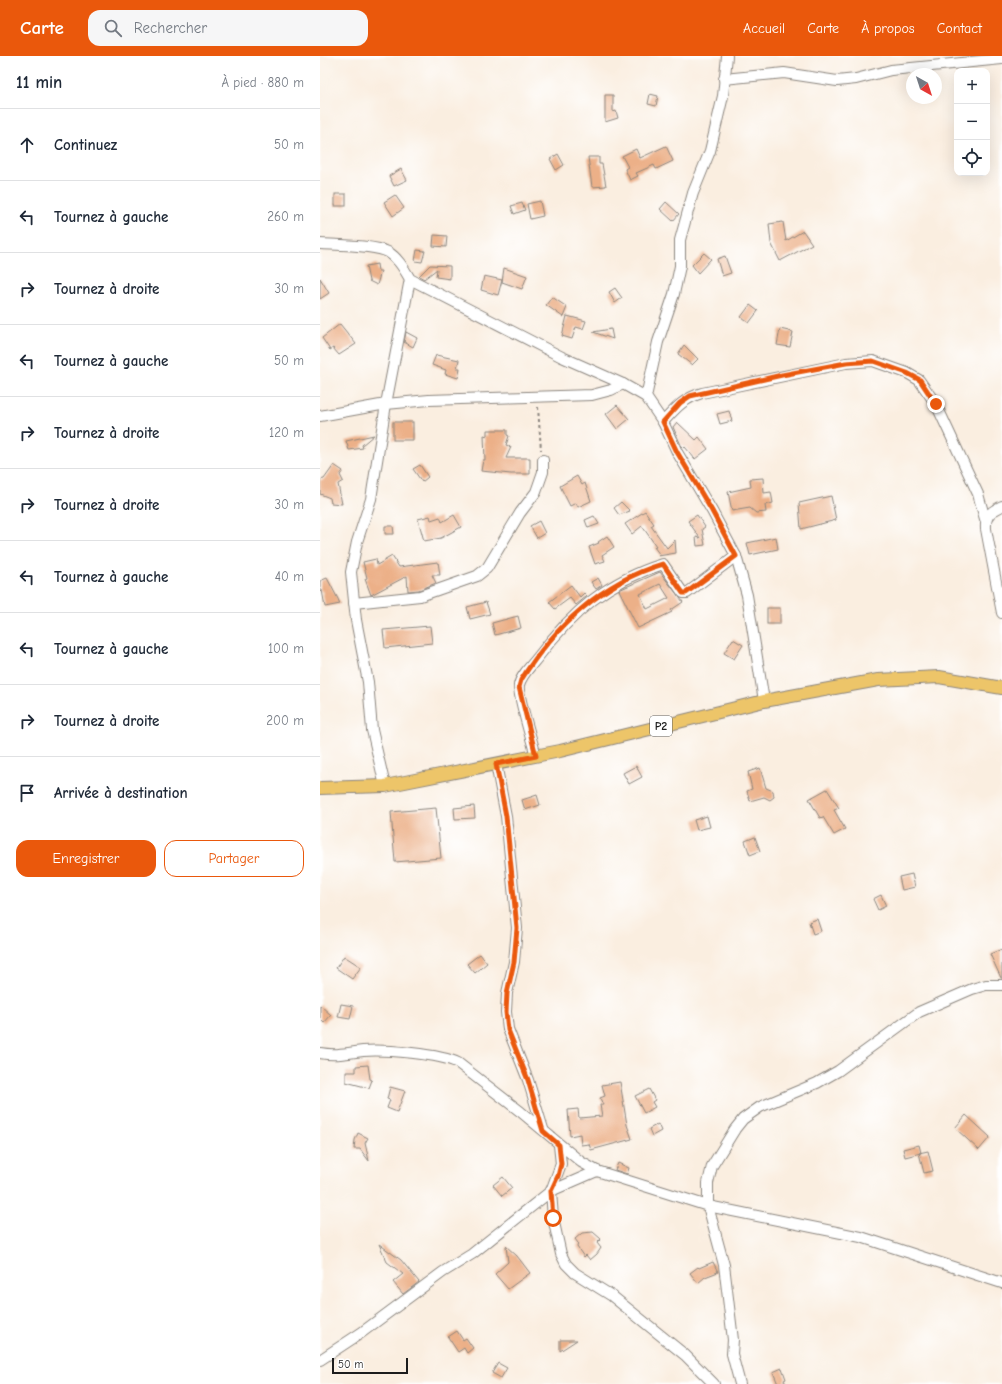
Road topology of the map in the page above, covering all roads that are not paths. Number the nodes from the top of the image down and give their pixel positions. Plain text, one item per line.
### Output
1 (727, 56) edge
2 (1002, 60) edge
3 (724, 79) junction
4 (320, 244) edge
5 (410, 279) junction
6 (623, 384) junction
7 (646, 397) junction
8 (386, 404) junction
9 (320, 416) edge
10 (663, 422) junction
11 (543, 460) road end
12 (1002, 506) edge
13 (986, 519) junction
14 (738, 561) junction
15 (354, 603) junction
16 (1002, 613) edge
17 (1002, 688) edge
18 (764, 701) junction
19 (536, 756) junction
20 (496, 764) junction
21 (385, 786) junction
22 (320, 788) edge
23 (1002, 985) edge
24 (320, 1053) edge
25 (543, 1131) junction
26 (559, 1145) junction
27 (597, 1171) junction
28 (551, 1191) junction
29 (708, 1206) junction
30 (1002, 1283) edge
31 (320, 1360) edge
32 (714, 1384) edge
33 (740, 1384) edge

1 - 3 street
2 - 3 street
3 - 7 street
4 - 5 street
5 - 6 street
5 - 8 street
6 - 7 street
6 - 8 street
7 - 10 street
8 - 9 street
8 - 15 street
10 - 13 street
10 - 14 street
11 - 15 street
12 - 13 street
13 - 16 street
14 - 18 street
14 - 19 street
15 - 21 street
17 - 18 main road, P2
18 - 19 main road, P2
19 - 20 main road, P2
20 - 21 main road, P2
20 - 25 street
21 - 22 main road, P2
23 - 29 street
24 - 25 street
25 - 26 street
26 - 27 street
26 - 28 street
27 - 28 street
27 - 29 street
28 - 31 street
28 - 32 street
29 - 30 street
29 - 33 street

